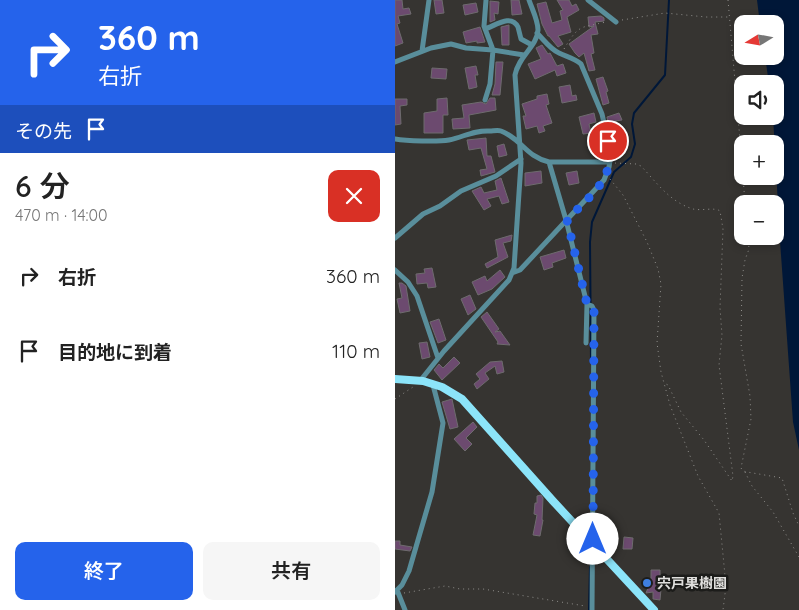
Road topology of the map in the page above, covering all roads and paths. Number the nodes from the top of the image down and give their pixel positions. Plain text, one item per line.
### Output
1 (429, 0) edge
2 (486, 0) edge
3 (529, 0) edge
4 (588, 0) edge
5 (729, 0) edge
6 (729, 17) junction
7 (616, 22) junction
8 (485, 29) junction
9 (537, 33) junction
10 (532, 45) junction
11 (493, 50) junction
12 (422, 52) junction
13 (561, 54) junction
14 (524, 55) junction
15 (395, 62) edge
16 (485, 100) dead end
17 (739, 135) edge
18 (395, 139) edge
19 (521, 143) junction
20 (521, 158) junction
21 (549, 162) junction
22 (609, 162) junction
23 (606, 175) junction
24 (567, 220) junction
25 (395, 238) edge
26 (749, 245) edge
27 (395, 270) edge
28 (512, 273) junction
29 (587, 304) junction
30 (586, 343) dead end
31 (438, 358) junction
32 (395, 379) edge
33 (417, 381) junction
34 (664, 383) junction
35 (433, 385) junction
36 (395, 399) edge
37 (745, 472) junction
38 (799, 526) edge
39 (593, 544) junction
40 (799, 557) edge
41 (397, 592) edge
42 (585, 606) dead end
43 (405, 610) edge
44 (592, 610) edge
45 (654, 610) edge
46 (723, 610) edge

1 - 12 street
2 - 8 street
3 - 9 street
4 - 7 street
5 - 6 path
6 - 7 path
6 - 17 path
7 - 13 path
8 - 10 street
8 - 11 street
9 - 10 street
9 - 13 street
10 - 14 street
11 - 12 street
11 - 14 street
11 - 16 street
12 - 15 street
13 - 22 street
14 - 19 street
18 - 19 street
19 - 20 street
19 - 21 street
20 - 25 street
20 - 28 street
21 - 22 street
21 - 24 street
22 - 23 street
22 - 34 path
23 - 24 street
23 - 34 path
24 - 28 street
24 - 29 street
26 - 37 path
27 - 31 street
28 - 31 street
29 - 30 street
29 - 39 street
31 - 33 street
32 - 33 main road
33 - 35 main road
33 - 36 path
34 - 46 path
35 - 39 main road
35 - 41 street
37 - 38 path
37 - 40 path
39 - 44 street
39 - 45 main road
41 - 42 path
41 - 43 street

